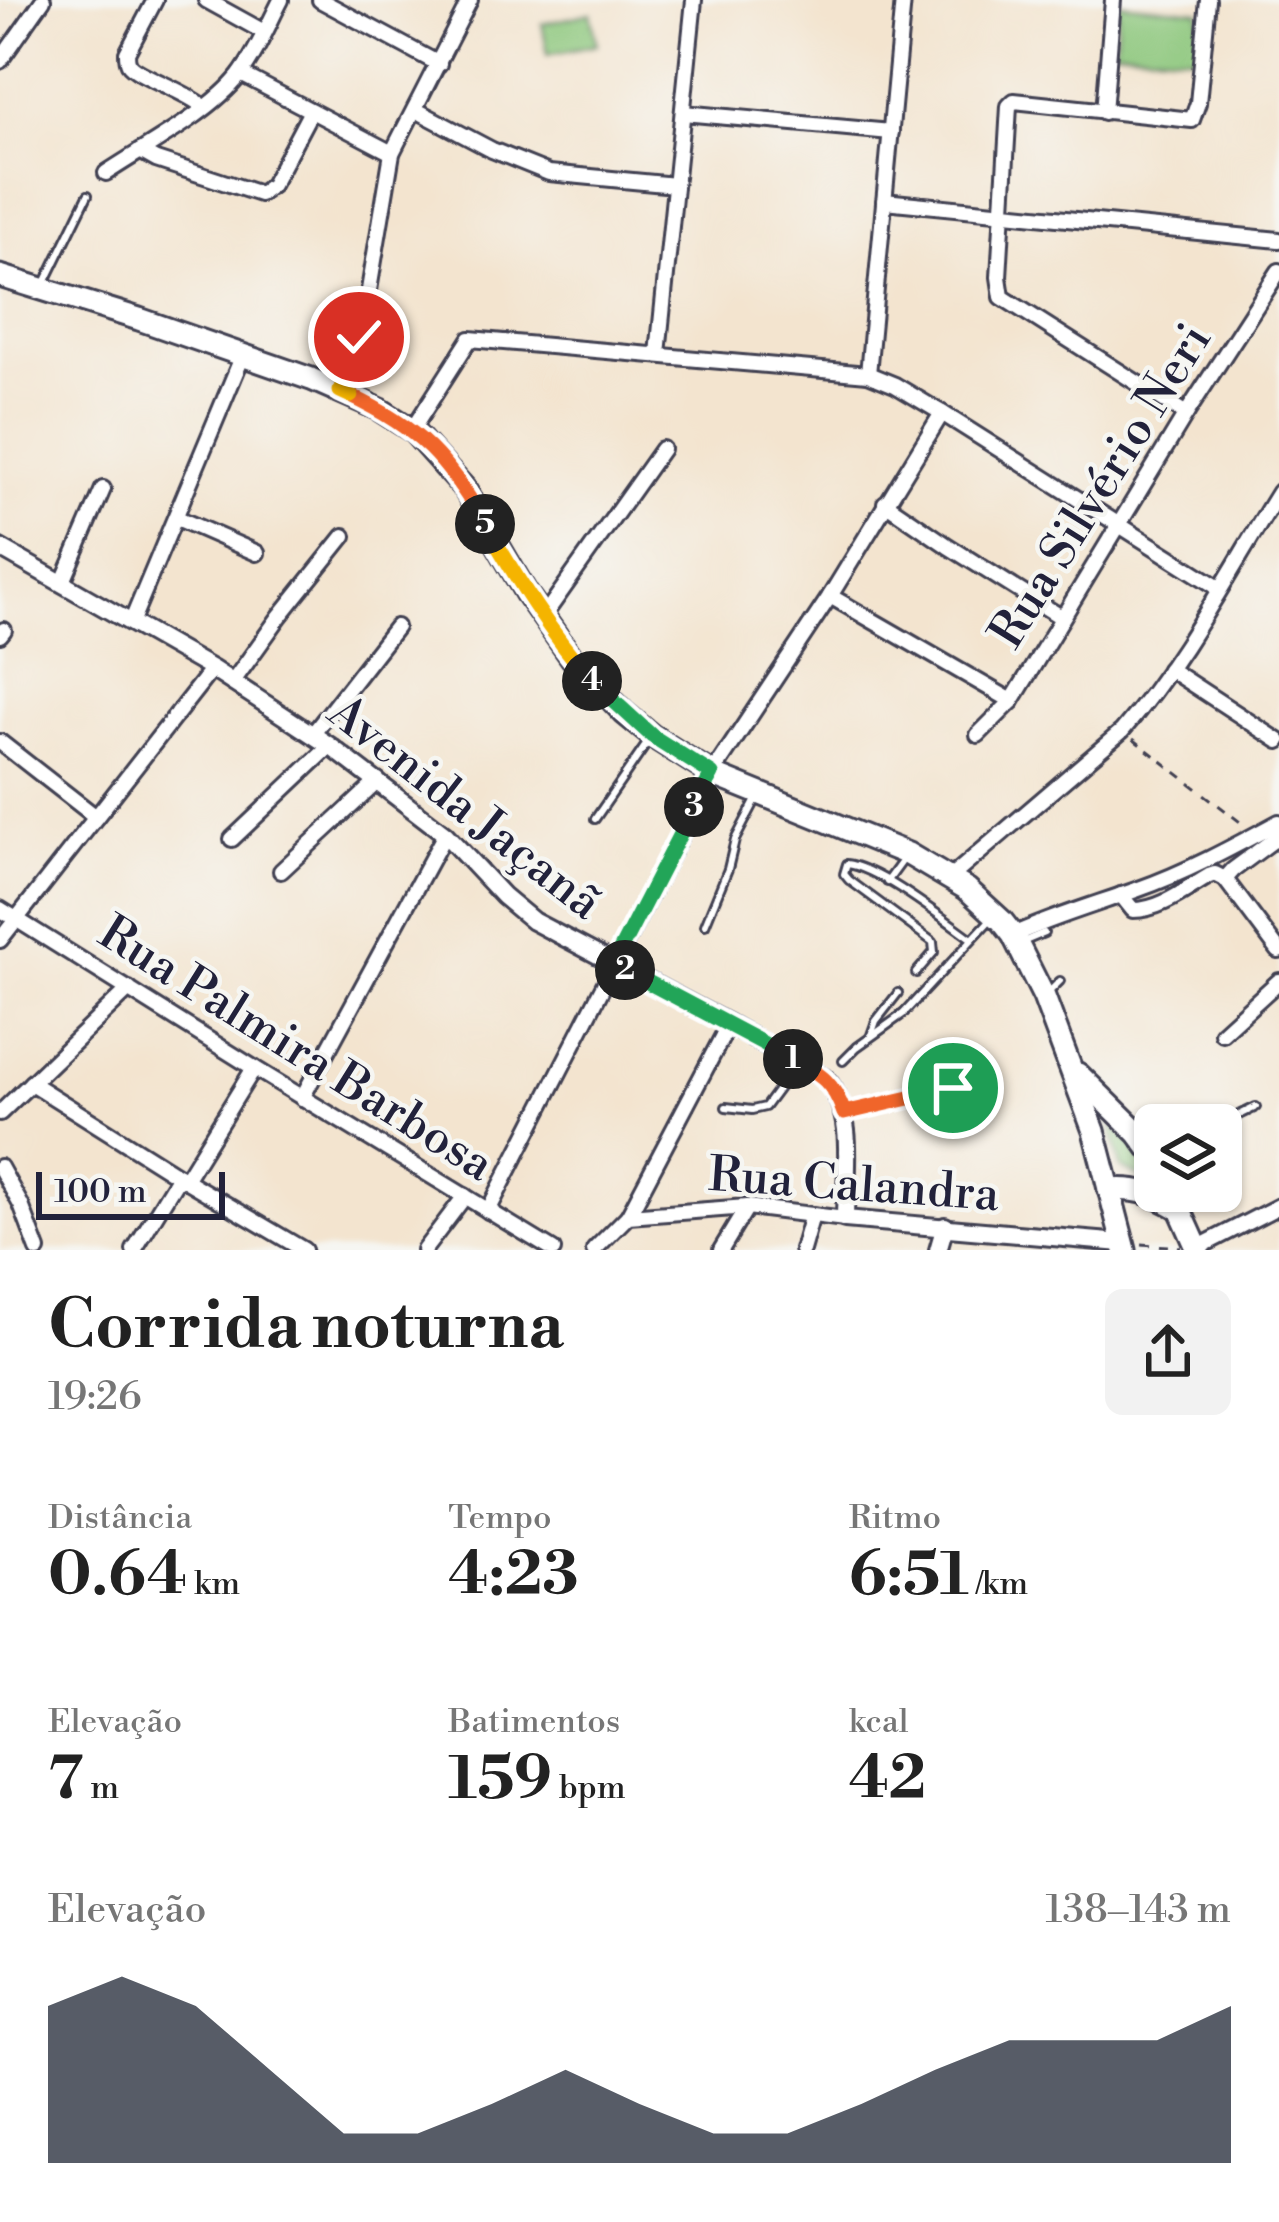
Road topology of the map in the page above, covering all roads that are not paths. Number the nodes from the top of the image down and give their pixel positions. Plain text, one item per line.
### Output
1 (43, 0) edge
2 (155, 0) edge
3 (206, 0) edge
4 (281, 0) edge
5 (320, 0) edge
6 (470, 0) edge
7 (694, 0) edge
8 (903, 0) edge
9 (1113, 0) edge
10 (1208, 0) edge
11 (264, 32) junction
12 (0, 61) edge
13 (440, 64) junction
14 (241, 74) junction
15 (204, 106) junction
16 (416, 110) junction
17 (311, 111) junction
18 (1104, 112) junction
19 (683, 113) junction
20 (891, 132) junction
21 (140, 151) junction
22 (392, 153) junction
23 (106, 173) dead end
24 (675, 185) junction
25 (88, 195) dead end
26 (884, 201) junction
27 (1002, 213) junction
28 (1279, 240) edge
29 (1279, 271) edge
30 (0, 276) edge
31 (42, 288) junction
32 (658, 354) junction
33 (243, 355) junction
34 (868, 374) junction
35 (340, 391) junction
36 (943, 413) junction
37 (1186, 414) junction
38 (412, 430) junction
39 (662, 449) dead end
40 (103, 489) dead end
41 (1279, 492) edge
42 (885, 503) junction
43 (177, 518) junction
44 (1117, 525) junction
45 (344, 536) dead end
46 (0, 548) edge
47 (257, 553) dead end
48 (62, 584) junction
49 (1219, 588) junction
50 (830, 596) junction
51 (543, 617) junction
52 (1061, 617) junction
53 (131, 623) junction
54 (396, 627) dead end
55 (212, 669) junction
56 (1169, 669) junction
57 (232, 682) junction
58 (1012, 701) junction
59 (312, 735) junction
60 (978, 735) dead end
61 (652, 736) junction
62 (1279, 741) edge
63 (0, 742) edge
64 (330, 746) junction
65 (712, 774) junction
66 (378, 781) junction
67 (758, 795) junction
68 (96, 817) junction
69 (595, 819) dead end
70 (1279, 822) edge
71 (445, 834) junction
72 (1279, 836) edge
73 (232, 838) dead end
74 (908, 854) junction
75 (280, 871) dead end
76 (951, 877) junction
77 (1225, 879) junction
78 (887, 882) junction
79 (1121, 895) junction
80 (0, 908) edge
81 (995, 914) junction
82 (16, 919) junction
83 (705, 925) dead end
84 (972, 939) junction
85 (1016, 939) junction
86 (0, 940) edge
87 (1279, 951) edge
88 (613, 964) junction
89 (916, 973) dead end
90 (1279, 981) edge
91 (129, 989) junction
92 (898, 993) dead end
93 (729, 1024) junction
94 (1222, 1033) dead end
95 (871, 1036) junction
96 (843, 1061) dead end
97 (798, 1062) junction
98 (1071, 1066) junction
99 (254, 1068) junction
100 (31, 1083) junction
101 (953, 1088) dead end
102 (302, 1098) junction
103 (726, 1107) dead end
104 (1256, 1107) dead end
105 (0, 1113) edge
106 (844, 1113) junction
107 (1242, 1114) edge
108 (1134, 1129) edge
109 (0, 1167) edge
110 (182, 1178) junction
111 (1109, 1190) junction
112 (1134, 1190) edge
113 (465, 1196) junction
114 (1279, 1206) edge
115 (747, 1208) junction
116 (488, 1210) junction
117 (1181, 1212) edge
118 (812, 1215) junction
119 (628, 1216) junction
120 (844, 1219) junction
121 (945, 1226) junction
122 (1124, 1247) edge
123 (1197, 1249) edge
124 (38, 1250) edge
125 (134, 1250) edge
126 (304, 1250) edge
127 (424, 1250) edge
128 (553, 1250) edge
129 (594, 1250) edge
130 (721, 1250) edge
131 (802, 1250) edge
132 (938, 1250) edge

1 - 12 street
2 - 15 street
3 - 11 street
4 - 11 street
5 - 13 street
6 - 13 street
7 - 19 street
8 - 20 street
9 - 18 street
10 - 18 street
11 - 14 street
13 - 16 street
14 - 15 street
14 - 17 street
15 - 21 street
16 - 22 street
16 - 24 street
17 - 21 street
17 - 22 street
18 - 27 street
19 - 20 street
19 - 24 street
20 - 26 street
21 - 23 street
22 - 35 street
24 - 32 street
25 - 31 lane
26 - 27 street
26 - 34 street
27 - 28 street
27 - 37 street
29 - 37 street, Rua Silvério Neri
30 - 31 main road
31 - 33 main road
32 - 34 street
32 - 38 street
33 - 35 main road
33 - 43 street
34 - 36 street
35 - 38 main road
36 - 42 street
36 - 44 street
37 - 44 street, Rua Silvério Neri
38 - 51 main road
39 - 51 street
40 - 48 street
41 - 49 street
42 - 50 street
42 - 52 street
43 - 47 street
43 - 53 street
44 - 49 street
44 - 52 street, Rua Silvério Neri
45 - 57 street
46 - 48 street, Avenida Jaçanã
48 - 53 street, Avenida Jaçanã
49 - 56 street
50 - 58 street
50 - 65 street
51 - 61 main road
52 - 58 street, Rua Silvério Neri
53 - 55 street, Avenida Jaçanã
54 - 59 street
55 - 57 street, Avenida Jaçanã
55 - 68 street
56 - 62 street
56 - 76 street
57 - 59 street, Avenida Jaçanã
58 - 60 street, Rua Silvério Neri
59 - 64 street, Avenida Jaçanã
61 - 65 main road
61 - 69 lane
63 - 68 street
64 - 66 street, Avenida Jaçanã
64 - 73 street
65 - 67 main road
65 - 88 street
66 - 71 street, Avenida Jaçanã
66 - 75 street
67 - 74 main road
67 - 83 lane
68 - 82 street
70 - 79 street
71 - 88 street, Avenida Jaçanã
71 - 102 street
72 - 77 street
74 - 76 main road
74 - 78 lane
76 - 81 main road
77 - 79 street
77 - 87 street
78 - 84 lane
78 - 89 lane
79 - 85 street
80 - 82 street, Rua Palmira Barbosa
81 - 84 lane
81 - 85 main road
82 - 86 street
82 - 91 street, Rua Palmira Barbosa
84 - 95 lane
85 - 98 main road
88 - 93 street, Avenida Jaçanã
88 - 116 street
90 - 94 street
91 - 99 street, Rua Palmira Barbosa
91 - 100 street
92 - 95 lane
93 - 97 street, Avenida Jaçanã
93 - 119 street
95 - 96 lane
97 - 103 lane
97 - 106 street, Avenida Jaçanã
98 - 108 main road
98 - 111 main road
99 - 102 street, Rua Palmira Barbosa
99 - 110 street
100 - 105 street
100 - 110 street
101 - 106 lane
102 - 113 street, Rua Palmira Barbosa
104 - 107 lane
106 - 120 street, Avenida Jaçanã
109 - 124 street
110 - 125 street
110 - 126 street
111 - 112 main road
111 - 122 main road
113 - 116 street, Rua Palmira Barbosa
113 - 127 street
114 - 123 street
115 - 118 street, Rua Calandra
115 - 119 street, Rua Calandra
115 - 130 street
116 - 128 street, Rua Palmira Barbosa
117 - 123 main road
118 - 120 street, Rua Calandra
118 - 131 street
119 - 129 street
120 - 121 street, Rua Calandra
121 - 122 street, Rua Calandra
121 - 132 street

